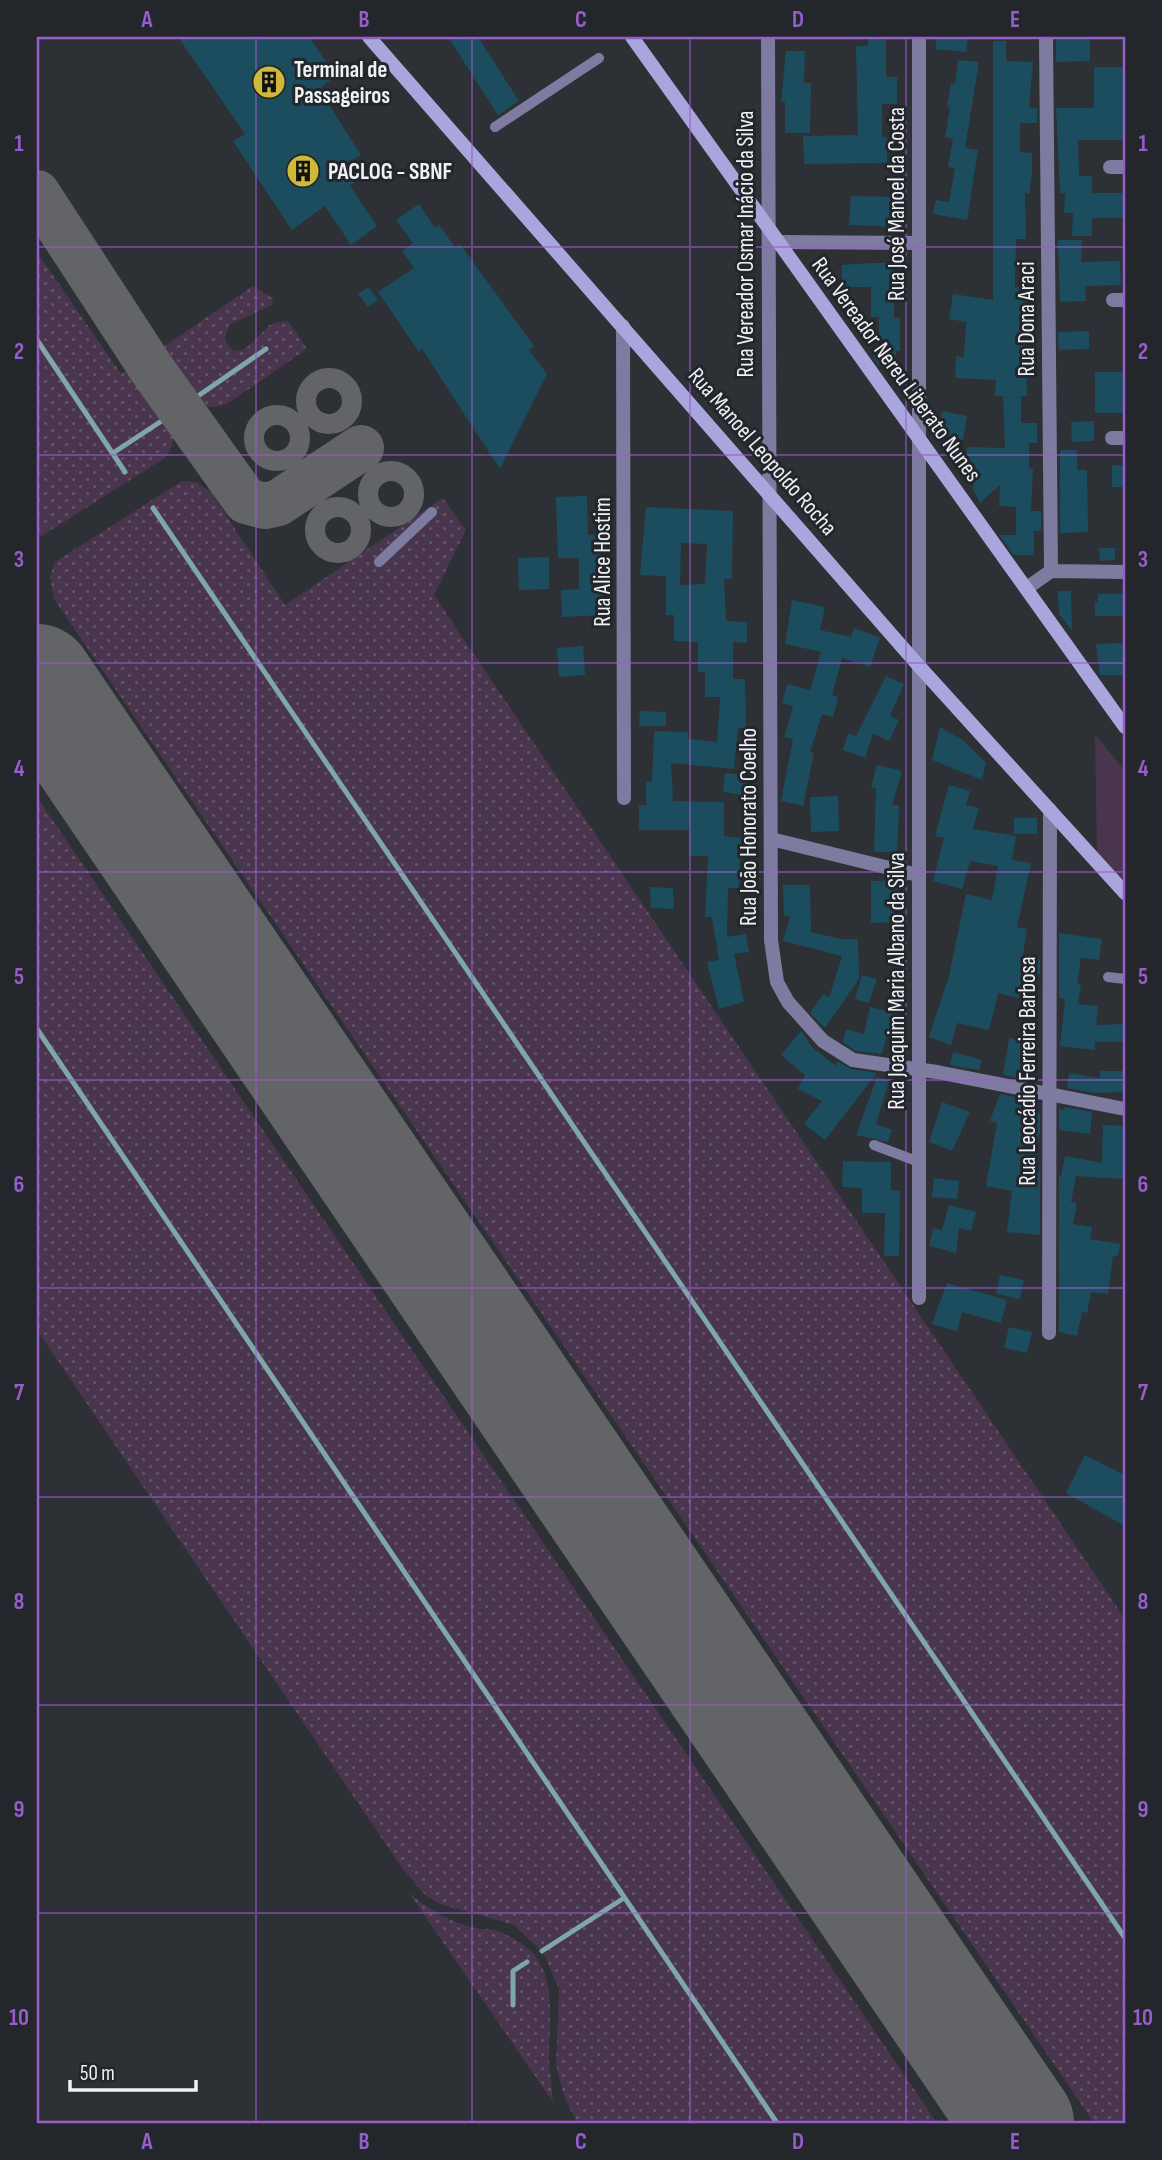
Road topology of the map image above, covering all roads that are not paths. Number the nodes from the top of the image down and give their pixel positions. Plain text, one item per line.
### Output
1 (369, 37) edge
2 (632, 37) edge
3 (768, 37) edge
4 (919, 37) edge
5 (1046, 37) edge
6 (599, 58) dead end
7 (495, 127) dead end
8 (767, 226) junction
9 (779, 242) junction
10 (918, 243) junction
11 (623, 326) junction
12 (918, 436) junction
13 (770, 494) junction
14 (432, 512) dead end
15 (379, 562) dead end
16 (1051, 571) junction
17 (1125, 572) edge
18 (1027, 588) junction
19 (918, 665) junction
20 (1125, 727) edge
21 (624, 798) dead end
22 (1050, 810) junction
23 (771, 839) junction
24 (918, 875) junction
25 (1125, 892) edge
26 (1108, 977) dead end
27 (1125, 979) edge
28 (918, 1072) junction
29 (1049, 1094) junction
30 (1125, 1109) edge
31 (874, 1146) dead end
32 (919, 1162) junction
33 (919, 1298) dead end
34 (1049, 1333) dead end

1 - 11 main road, Rua Manoel Leopoldo Rocha
2 - 8 main road, Rua Vereador Nereu Liberato Nunes
3 - 8 street, Rua Vereador Osmar Inácio da Silva
4 - 10 street, Rua José Manoel da Costa
5 - 16 street, Rua Dona Araci
6 - 7 lane
8 - 9 main road, Rua Vereador Nereu Liberato Nunes
8 - 13 street, Rua Vereador Osmar Inácio da Silva
9 - 10 street
9 - 12 main road, Rua Vereador Nereu Liberato Nunes
10 - 12 street, Rua José Manoel da Costa
11 - 13 main road, Rua Manoel Leopoldo Rocha
11 - 21 street, Rua Alice Hostim
12 - 18 main road, Rua Vereador Nereu Liberato Nunes
12 - 19 street, Rua José Manoel da Costa
13 - 19 main road, Rua Manoel Leopoldo Rocha
13 - 23 street, Rua João Honorato Coelho
14 - 15 lane
16 - 17 street
16 - 18 street
18 - 20 main road, Rua Vereador Nereu Liberato Nunes
19 - 22 main road, Rua Manoel Leopoldo Rocha
19 - 24 street, Rua Joaquim Maria Albano da Silva
22 - 25 main road, Rua Manoel Leopoldo Rocha
22 - 29 street, Rua Leocádio Ferreira Barbosa
23 - 24 street
23 - 28 street, Rua João Honorato Coelho
24 - 28 street, Rua Joaquim Maria Albano da Silva
26 - 27 lane
28 - 29 street, Rua João Honorato Coelho
28 - 32 street, Rua Joaquim Maria Albano da Silva
29 - 30 street, Rua João Honorato Coelho
29 - 34 street, Rua Leocádio Ferreira Barbosa
31 - 32 lane
32 - 33 street, Rua Joaquim Maria Albano da Silva

